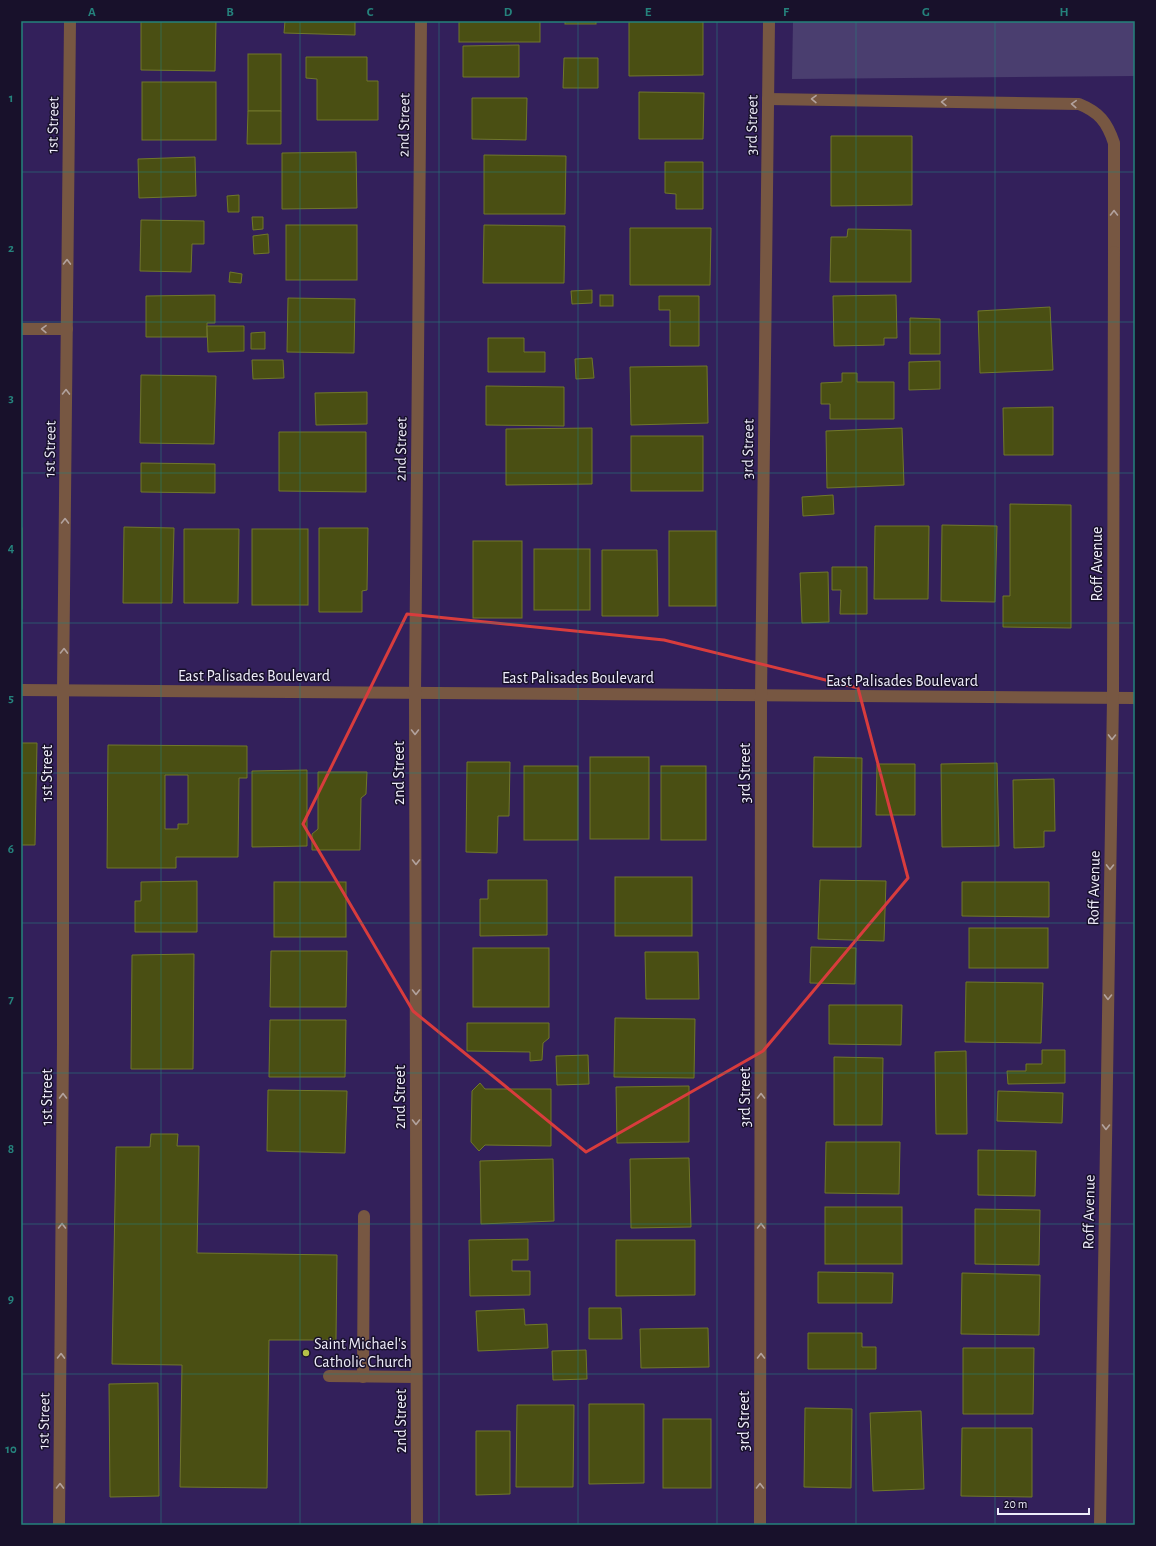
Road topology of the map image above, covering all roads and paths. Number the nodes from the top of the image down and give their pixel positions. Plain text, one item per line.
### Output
1 (70, 21) edge
2 (421, 21) edge
3 (769, 21) edge
4 (768, 99) junction
5 (21, 329) edge
6 (67, 329) junction
7 (21, 690) edge
8 (63, 690) junction
9 (415, 693) junction
10 (761, 696) junction
11 (1113, 698) junction
12 (1135, 698) edge
13 (364, 1216) dead end
14 (329, 1376) dead end
15 (363, 1377) junction
16 (416, 1377) junction
17 (59, 1525) edge
18 (417, 1525) edge
19 (760, 1525) edge
20 (1100, 1525) edge

6 -> 1 street, 1st Street
2 - 9 street, 2nd Street
3 - 4 street, 3rd Street
4 - 10 street, 3rd Street
11 -> 4 street, Roff Avenue
6 -> 5 street
8 -> 6 street, 1st Street
7 - 8 street, East Palisades Boulevard
8 - 9 street, East Palisades Boulevard
17 -> 8 street, 1st Street
9 - 10 street, East Palisades Boulevard
9 -> 16 street, 2nd Street
10 - 11 street, East Palisades Boulevard
19 -> 10 street, 3rd Street
11 - 12 street, East Palisades Boulevard
11 -> 20 street, Roff Avenue
13 - 15 street
14 - 15 street
15 - 16 street
16 - 18 street, 2nd Street

